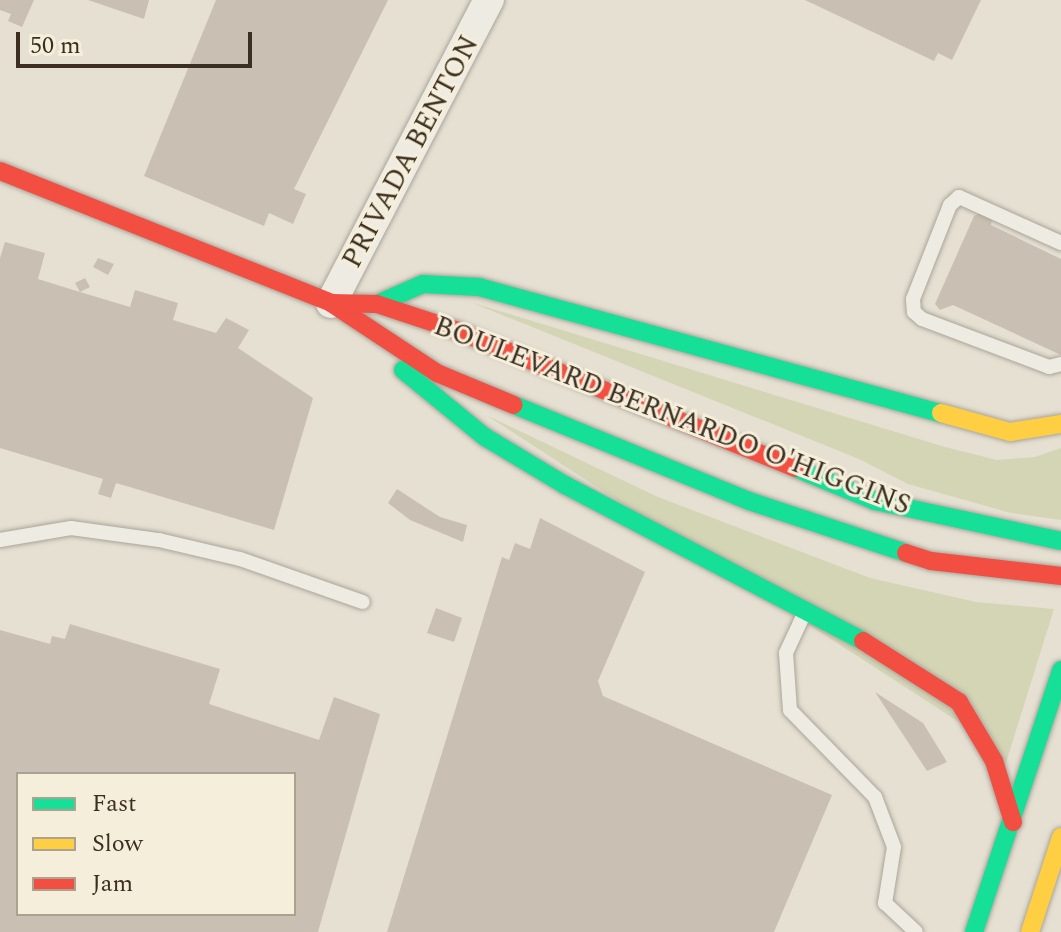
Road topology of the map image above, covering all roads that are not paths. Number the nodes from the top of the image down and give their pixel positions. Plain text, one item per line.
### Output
1 (489, 0) edge
2 (0, 171) edge
3 (1061, 243) edge
4 (331, 303) junction
5 (377, 304) junction
6 (370, 333) junction
7 (1061, 364) edge
8 (1061, 424) edge
9 (0, 540) edge
10 (1061, 541) edge
11 (1061, 576) edge
12 (363, 602) dead end
13 (805, 610) junction
14 (1061, 670) edge
15 (1013, 822) junction
16 (1061, 837) edge
17 (916, 932) edge
18 (974, 932) edge
19 (1030, 932) edge

1 - 4 street, PRIVADA BENTON
2 - 4 main road, BOULEVARD BERNARDO O'HIGGINS
3 - 7 lane
4 - 5 main road, BOULEVARD BERNARDO O'HIGGINS
4 - 6 main road, BOULEVARD BERNARDO O'HIGGINS
5 - 8 main road
5 - 10 main road, BOULEVARD BERNARDO O'HIGGINS
6 - 11 main road, BOULEVARD BERNARDO O'HIGGINS
6 - 13 main road
9 - 12 lane
13 - 15 main road
13 - 17 lane
14 - 15 main road
15 - 18 main road
16 - 19 main road

